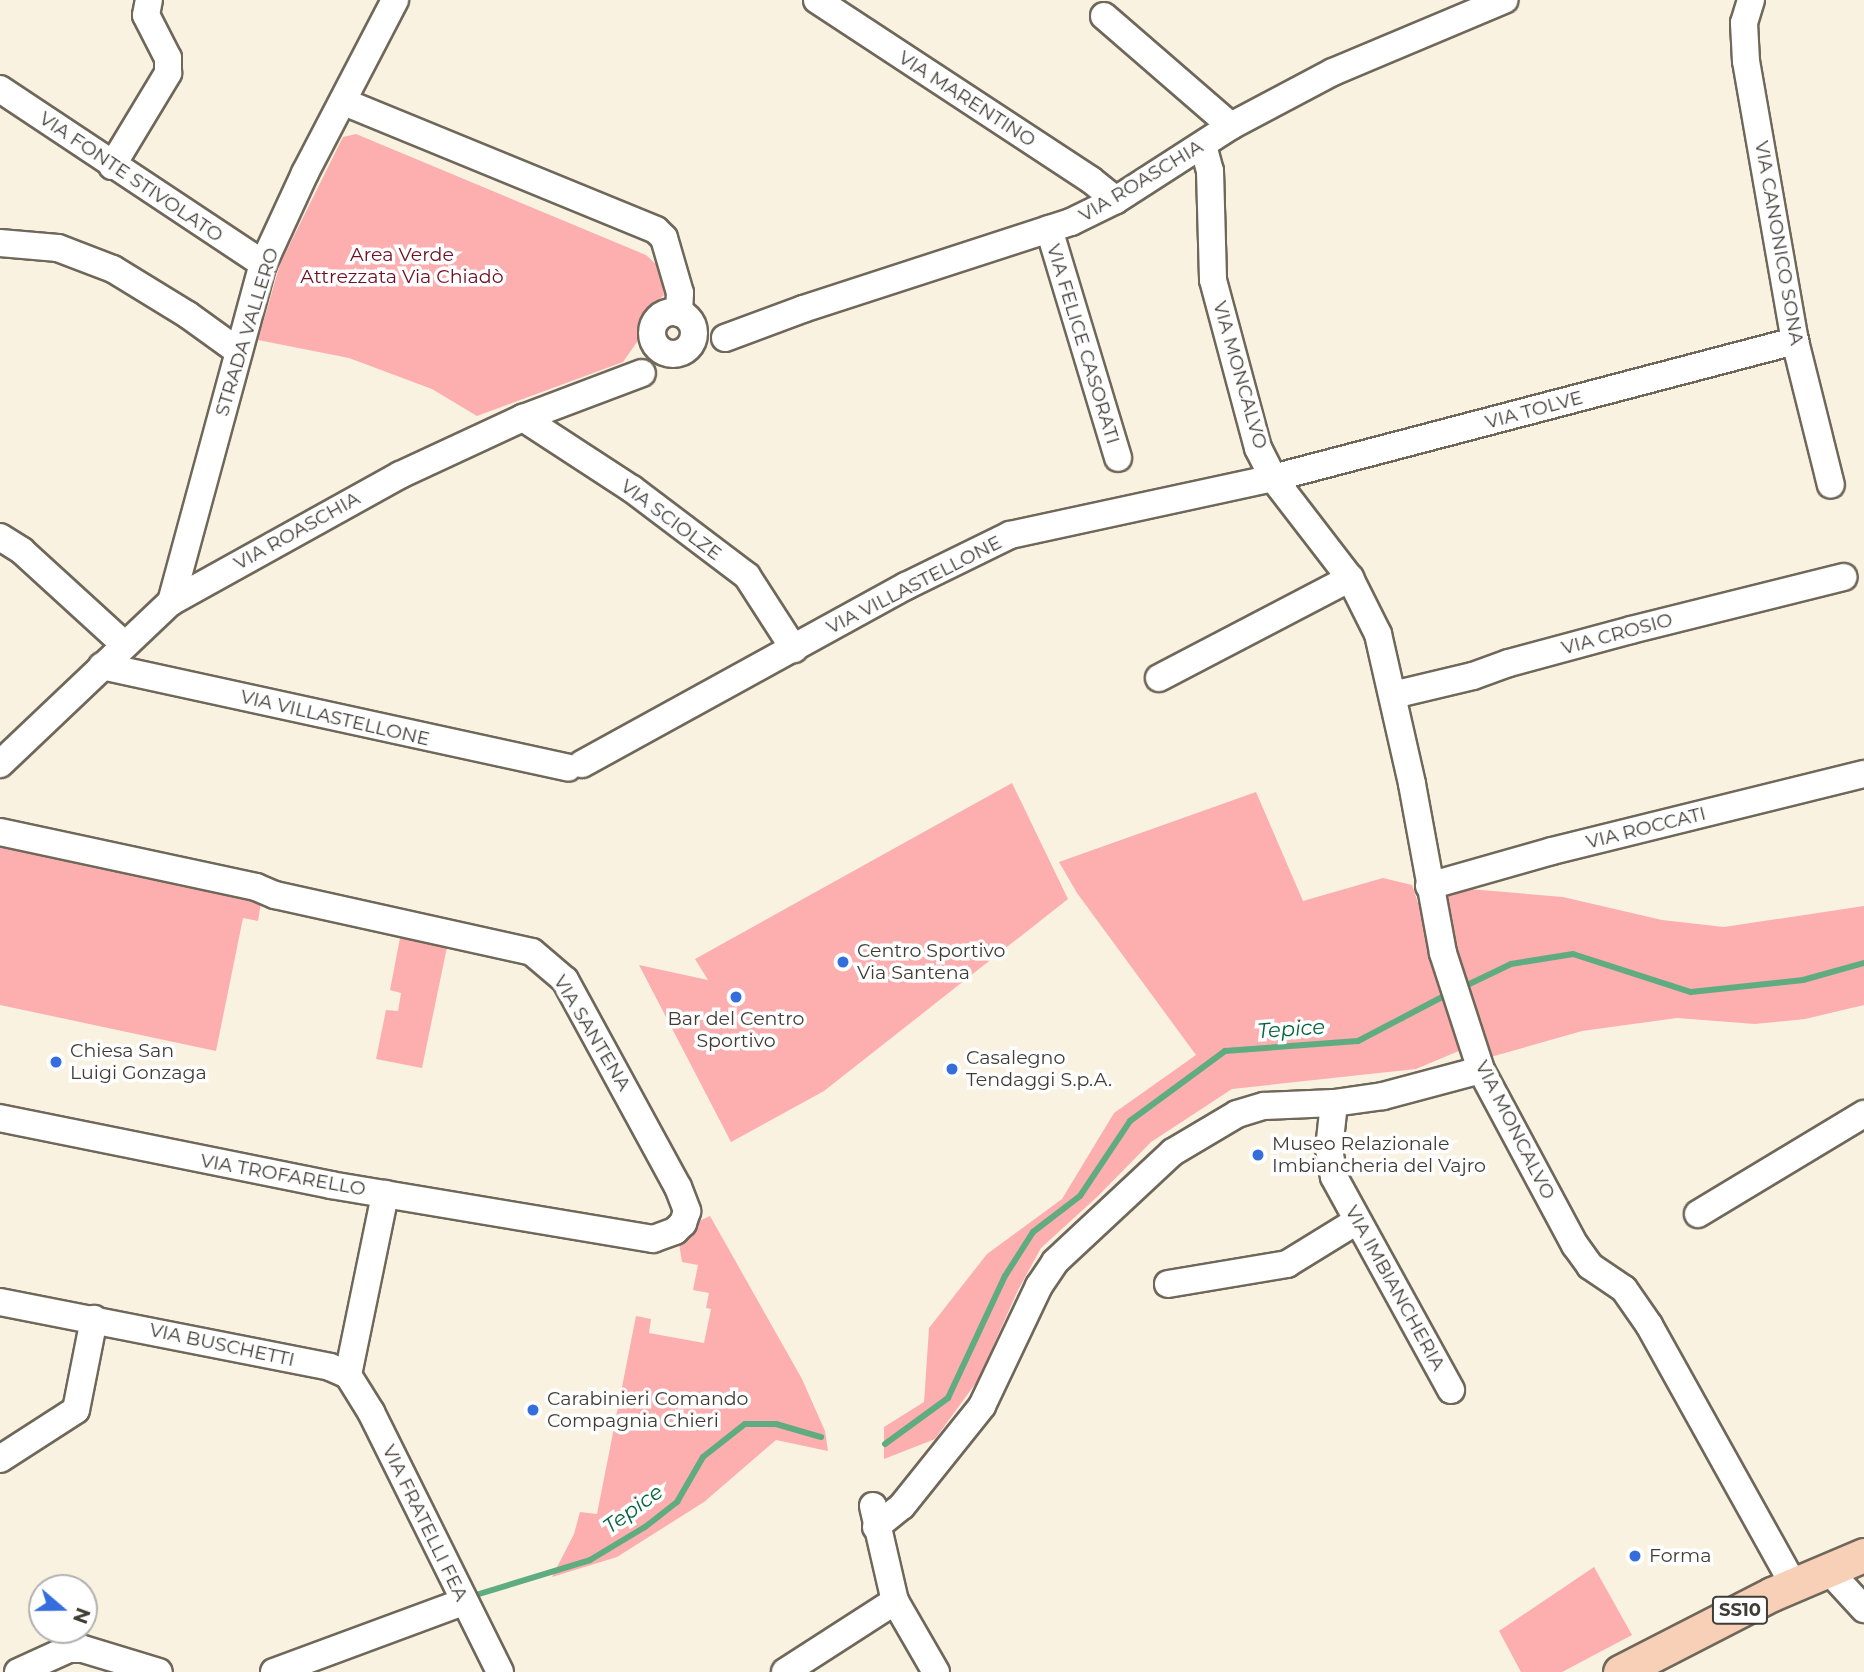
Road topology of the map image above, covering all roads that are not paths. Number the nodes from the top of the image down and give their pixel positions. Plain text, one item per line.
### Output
1 (149, 0) edge
2 (395, 0) edge
3 (817, 0) edge
4 (1504, 0) edge
5 (1751, 0) edge
6 (1460, 7) edge
7 (1104, 16) dead end
8 (0, 89) edge
9 (344, 102) junction
10 (1231, 126) junction
11 (1203, 145) junction
12 (112, 166) junction
13 (1115, 200) junction
14 (1049, 229) junction
15 (0, 243) edge
16 (263, 264) junction
17 (677, 337) junction
18 (1795, 341) junction
19 (238, 351) junction
20 (523, 418) junction
21 (1118, 458) dead end
22 (1273, 478) junction
23 (1831, 485) dead end
24 (0, 537) edge
25 (1843, 577) dead end
26 (1350, 578) junction
27 (171, 602) junction
28 (125, 645) junction
29 (794, 649) junction
30 (102, 666) junction
31 (1158, 678) dead end
32 (1393, 695) junction
33 (0, 764) edge
34 (1864, 774) edge
35 (0, 832) edge
36 (1429, 886) junction
37 (1479, 1064) junction
38 (1334, 1104) junction
39 (1864, 1114) edge
40 (0, 1118) edge
41 (385, 1194) junction
42 (1698, 1214) dead end
43 (1357, 1221) junction
44 (1168, 1284) dead end
45 (0, 1301) edge
46 (94, 1319) junction
47 (348, 1376) junction
48 (1451, 1390) dead end
49 (0, 1459) edge
50 (1864, 1555) edge
51 (1829, 1571) junction
52 (1794, 1585) junction
53 (895, 1601) junction
54 (463, 1602) junction
55 (1864, 1609) edge
56 (18, 1672) edge
57 (159, 1672) edge
58 (274, 1672) edge
59 (500, 1672) edge
60 (785, 1672) edge
61 (936, 1672) edge
62 (1620, 1672) edge

1 - 12 street
2 - 9 street, STRADA VALLERO
3 - 13 street, VIA MARENTINO
4 - 6 street, VIA ROASCHIA
5 - 18 street, VIA CANONICO SONA
6 - 10 street, VIA ROASCHIA
7 - 10 street
8 - 12 street, VIA FONTE STIVOLATO
9 - 16 street, STRADA VALLERO
9 - 17 street
10 - 11 street, VIA ROASCHIA
11 - 13 street, VIA ROASCHIA
11 - 22 street, VIA MONCALVO
12 - 16 street, VIA FONTE STIVOLATO
13 - 14 street, VIA ROASCHIA
14 - 17 street, VIA ROASCHIA
14 - 21 street, VIA FELICE CASORATI
15 - 19 street
16 - 19 street, STRADA VALLERO
17 - 20 street, VIA ROASCHIA
18 - 22 street, VIA TOLVE
18 - 23 street, VIA CANONICO SONA
19 - 27 street, STRADA VALLERO
20 - 27 street, VIA ROASCHIA
20 - 29 street, VIA SCIOLZE
22 - 26 street, VIA MONCALVO
22 - 29 street, VIA VILLASTELLONE
24 - 28 street
25 - 32 street, VIA CROSIO
26 - 31 street
26 - 32 street, VIA MONCALVO
27 - 28 street, VIA ROASCHIA
28 - 30 street, VIA ROASCHIA
29 - 30 street, VIA VILLASTELLONE
30 - 33 street, VIA ROASCHIA
32 - 36 street, VIA MONCALVO
34 - 36 street, VIA ROCCATI
35 - 41 street, VIA SANTENA
36 - 37 street, VIA MONCALVO
37 - 38 street
37 - 52 street, VIA MONCALVO
38 - 43 street, VIA IMBIANCHERIA
38 - 53 street
39 - 42 street
40 - 41 street, VIA TROFARELLO
41 - 47 street, VIA TROFARELLO
43 - 44 street
43 - 48 street, VIA IMBIANCHERIA
45 - 46 street, VIA BUSCHETTI
46 - 47 street, VIA BUSCHETTI
46 - 49 street
47 - 54 street, VIA FRATELLI FEA
50 - 51 main road, SS10
51 - 52 main road, SS10
51 - 55 street
52 - 62 main road, SS10
53 - 60 street
53 - 61 street
54 - 58 street
54 - 59 street, VIA FRATELLI FEA
56 - 57 street

